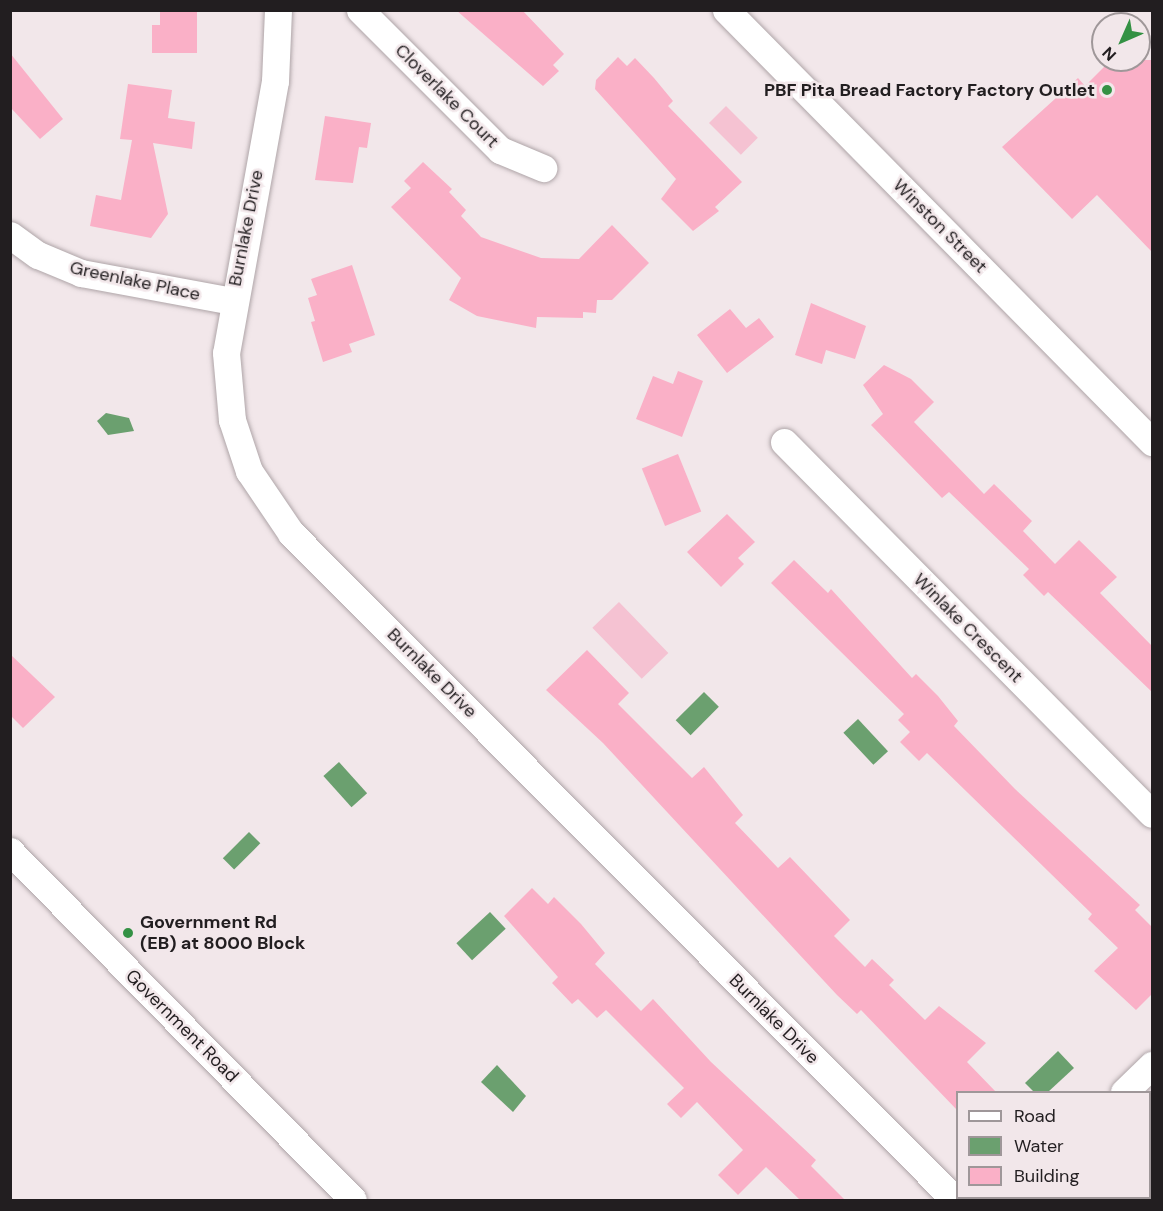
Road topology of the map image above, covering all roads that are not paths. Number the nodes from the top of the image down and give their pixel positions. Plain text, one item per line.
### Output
1 (360, 10) edge
2 (726, 10) edge
3 (286, 12) edge
4 (543, 168) dead end
5 (10, 235) edge
6 (232, 301) junction
7 (784, 442) dead end
8 (1152, 442) edge
9 (1152, 814) edge
10 (10, 851) edge
11 (1152, 1065) edge
12 (1125, 1091) edge
13 (353, 1200) edge
14 (955, 1200) edge

1 - 4 street, Cloverlake Court
2 - 8 street, Winston Street
3 - 6 street, Burnlake Drive
5 - 6 street, Greenlake Place
6 - 14 street, Burnlake Drive
7 - 9 street, Winlake Crescent
10 - 13 street, Government Road
11 - 12 street

